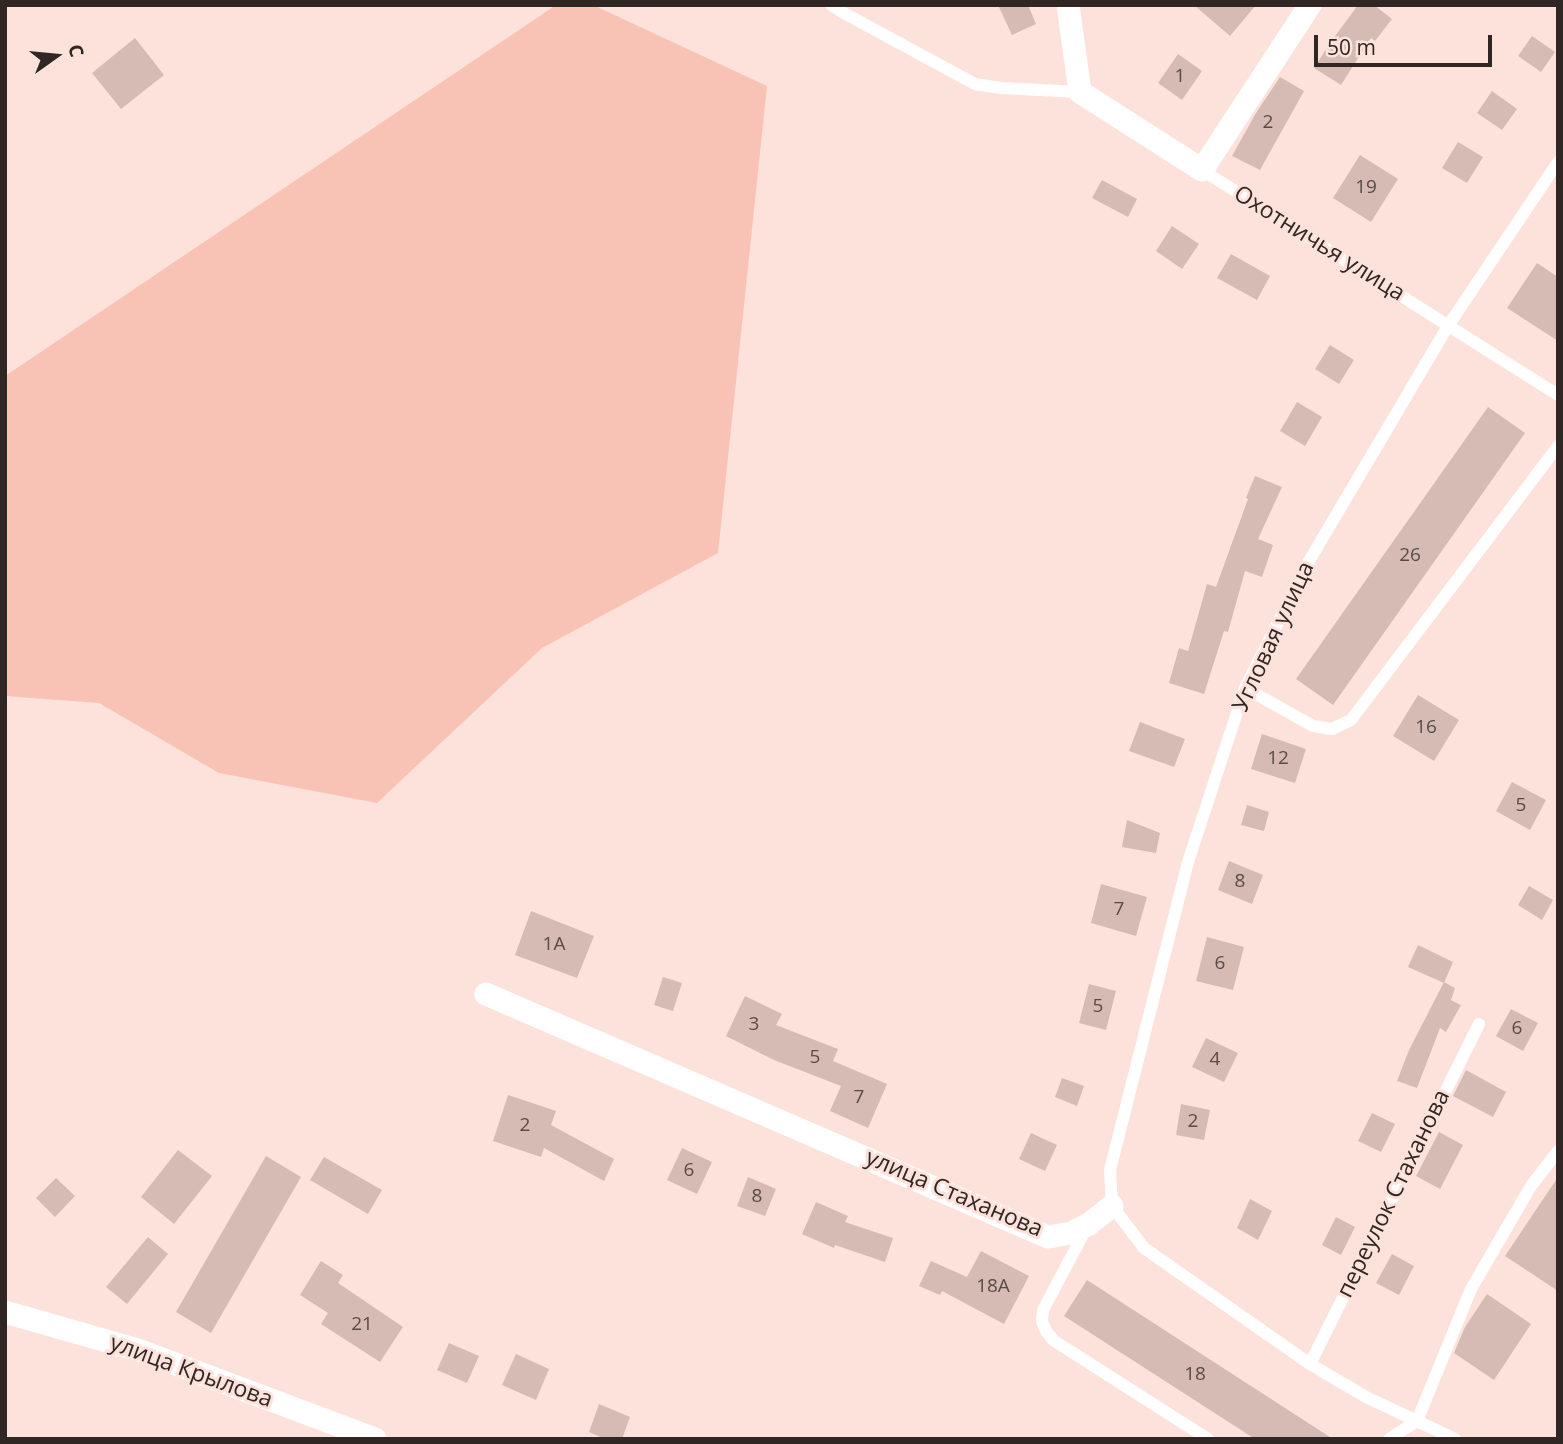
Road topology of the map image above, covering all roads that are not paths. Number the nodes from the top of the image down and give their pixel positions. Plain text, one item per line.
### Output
1 (831, 5) edge
2 (1068, 5) edge
3 (1310, 5) edge
4 (1080, 92) junction
5 (1558, 162) edge
6 (1202, 170) junction
7 (1448, 326) junction
8 (1558, 395) edge
9 (1558, 446) edge
10 (1245, 688) junction
11 (486, 994) dead end
12 (1479, 1024) dead end
13 (1558, 1151) edge
14 (1112, 1206) junction
15 (1089, 1224) junction
16 (5, 1312) edge
17 (1310, 1364) junction
18 (1417, 1421) junction
19 (375, 1439) edge
20 (1208, 1439) edge
21 (1389, 1439) edge
22 (1455, 1439) edge

1 - 4 lane
2 - 4 street
3 - 6 street
4 - 6 street, Охотничья улица
5 - 7 lane, Угловая улица
6 - 7 lane, Охотничья улица
7 - 8 lane, Охотничья улица
7 - 10 lane, Угловая улица
9 - 10 lane
10 - 14 lane, Угловая улица
11 - 15 street, улица Стаханова
12 - 17 lane, переулок Стаханова
13 - 18 lane
14 - 15 street, улица Стаханова
14 - 17 lane
15 - 20 lane
16 - 19 street, улица Крылова
17 - 18 lane
18 - 21 lane
18 - 22 lane

